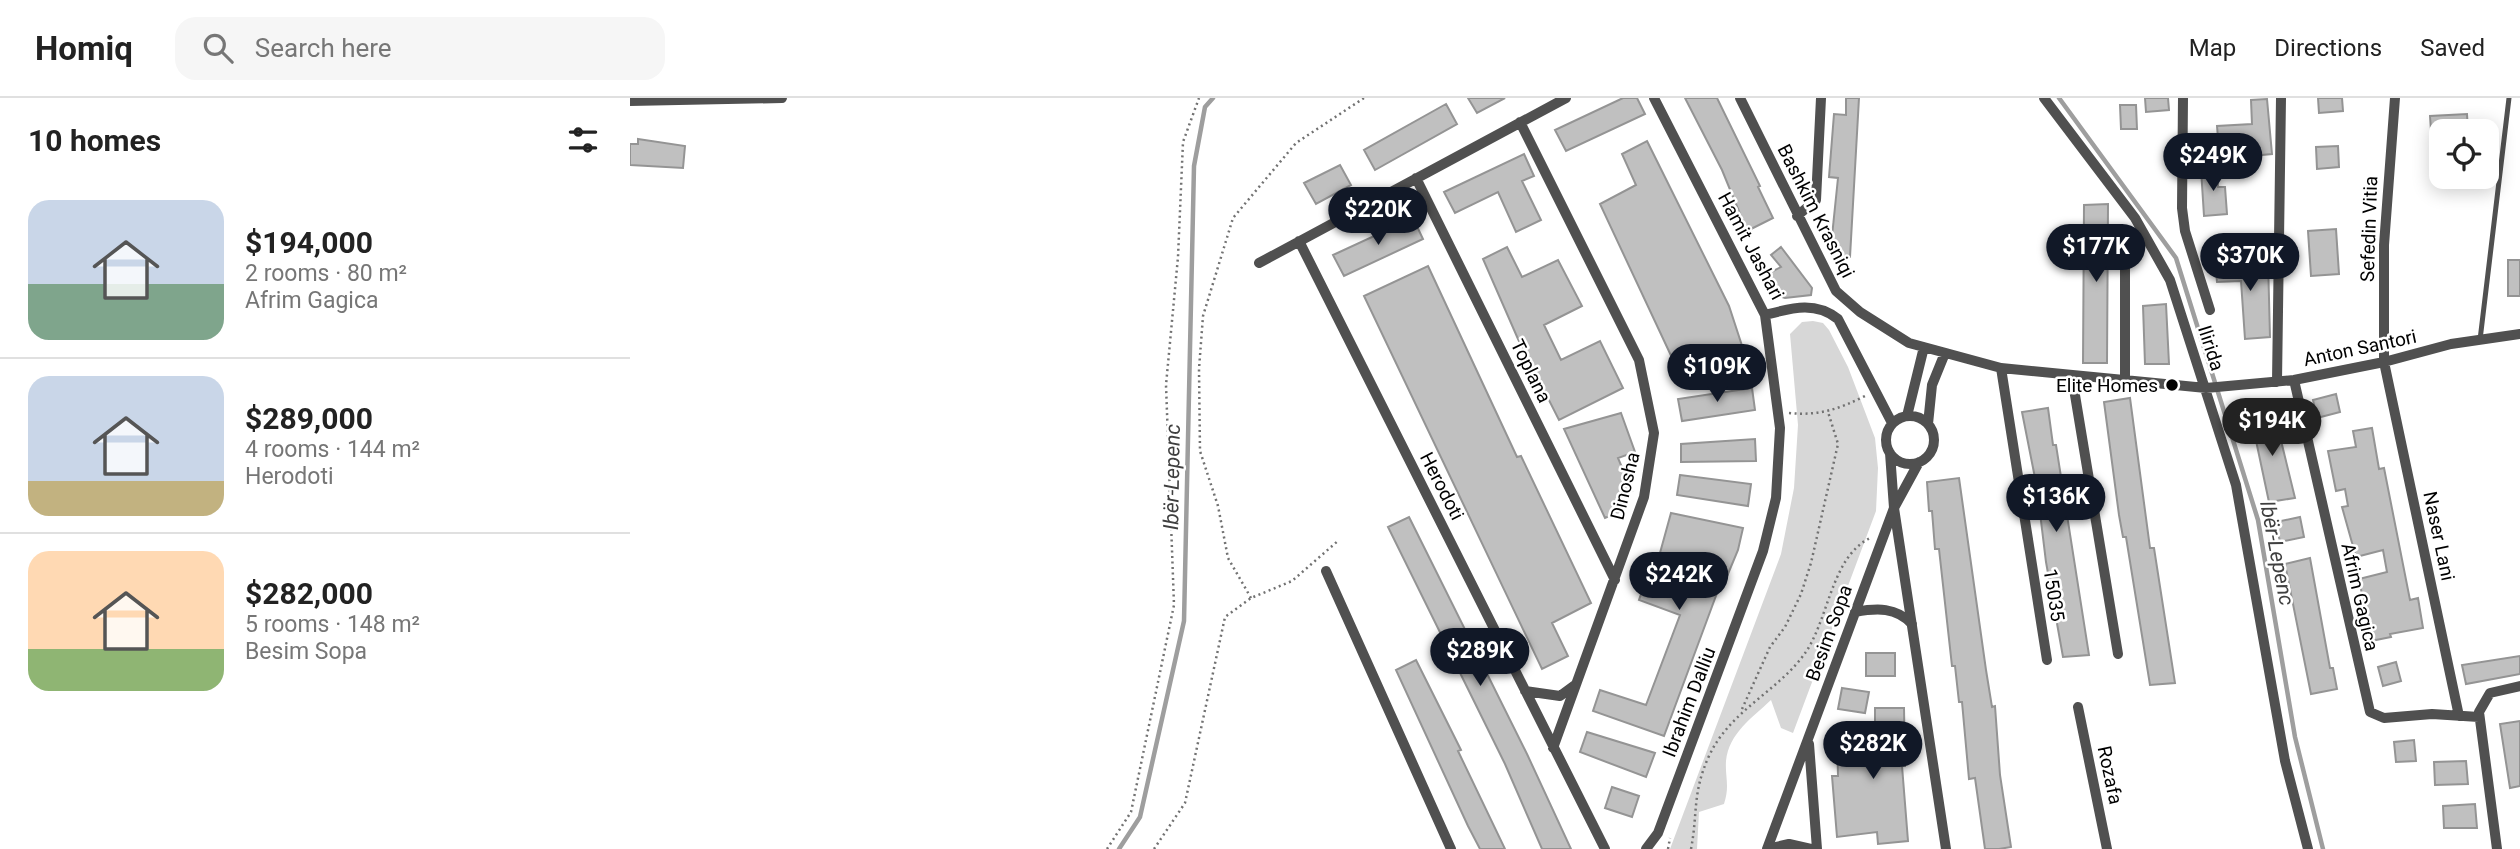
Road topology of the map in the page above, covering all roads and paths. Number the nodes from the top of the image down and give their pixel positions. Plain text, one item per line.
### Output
1 (782, 98) edge
2 (1199, 98) edge
3 (1364, 98) edge
4 (1566, 98) edge
5 (1654, 98) edge
6 (1740, 98) edge
7 (1821, 98) edge
8 (2044, 98) edge
9 (2183, 98) edge
10 (2281, 98) edge
11 (2395, 98) edge
12 (2509, 98) edge
13 (630, 101) edge
14 (1520, 122) junction
15 (1416, 178) junction
16 (1797, 216) junction
17 (1299, 240) junction
18 (2125, 241) dead end
19 (1259, 263) dead end
20 (2210, 310) dead end
21 (1765, 315) junction
22 (2520, 334) edge
23 (2480, 340) junction
24 (1924, 348) junction
25 (1945, 353) junction
26 (2384, 362) junction
27 (2001, 368) junction
28 (2072, 377) junction
29 (2125, 380) junction
30 (2294, 380) junction
31 (2277, 382) junction
32 (2206, 388) junction
33 (1875, 390) junction
34 (1778, 412) junction
35 (1828, 412) junction
36 (1907, 416) junction
37 (1892, 423) junction
38 (1928, 424) junction
39 (1890, 453) junction
40 (1919, 462) junction
41 (1894, 508) junction
42 (1886, 530) junction
43 (1339, 540) dead end
44 (1326, 571) dead end
45 (1615, 580) junction
46 (1251, 598) junction
47 (1856, 612) junction
48 (1912, 624) junction
49 (2118, 654) dead end
50 (2047, 660) dead end
51 (1577, 683) junction
52 (2520, 686) edge
53 (1525, 691) junction
54 (2078, 707) dead end
55 (1741, 711) junction
56 (2459, 716) junction
57 (2479, 717) junction
58 (1809, 738) junction
59 (1553, 748) junction
60 (1107, 849) edge
61 (1154, 849) edge
62 (1451, 849) edge
63 (1605, 849) edge
64 (1646, 849) edge
65 (1691, 849) edge
66 (1767, 849) edge
67 (1811, 849) edge
68 (1817, 849) edge
69 (1946, 849) edge
70 (2107, 849) edge
71 (2308, 849) edge
72 (2497, 849) edge

1 - 13 street
2 - 60 path
3 - 46 path
4 - 14 street
5 - 21 street, Hamit Jashari
6 - 16 street, Bashkim Krasniqi
7 - 16 street
8 - 32 street, Ilirida
9 - 20 street
10 - 31 street
11 - 26 street, Sefedin Vitia
12 - 23 lane
14 - 15 street
14 - 45 street, Dinosha
15 - 17 street
15 - 45 street, Toplana
16 - 24 street, Bashkim Krasniqi
17 - 19 street
17 - 53 street, Herodoti
18 - 29 street
21 - 33 street, Hamit Jashari
21 - 34 street, Ibrahim Dalliu
22 - 23 street, Anton Santori
23 - 26 street, Anton Santori
24 - 25 street, Bashkim Krasniqi
24 - 36 street
25 - 27 street, Bashkim Krasniqi
25 - 38 street, Besim Sopa
26 - 30 street, Anton Santori
26 - 56 street, Naser Lani
27 - 28 street, Bashkim Krasniqi
27 - 50 street, 15035
28 - 29 street, Bashkim Krasniqi
28 - 49 street
29 - 32 street, Bashkim Krasniqi
30 - 31 street, Anton Santori
30 - 56 street, Afrim Gagica
31 - 32 street, Anton Santori
32 - 71 street, Ilirida
33 - 35 path
33 - 37 street, Hamit Jashari
34 - 35 path
34 - 64 street, Ibrahim Dalliu
35 - 55 path
36 - 37 street
36 - 38 street
37 - 39 street, Besim Sopa
38 - 40 street, Besim Sopa
39 - 40 street
39 - 41 street, Besim Sopa
40 - 41 street, Besim Sopa
41 - 42 street, Besim Sopa
41 - 48 street, Besim Sopa
42 - 47 street, Besim Sopa
42 - 55 path
43 - 46 path
44 - 62 street
45 - 51 street, Dinosha
46 - 61 path
47 - 48 street
47 - 58 street, Besim Sopa
48 - 69 street, Besim Sopa
51 - 53 street
51 - 59 street, Dinosha
52 - 57 street
53 - 59 street, Herodoti
54 - 70 street, Rozafa
55 - 65 path
56 - 57 street, Afrim Gagica
57 - 72 street
58 - 66 street, Besim Sopa
58 - 68 street
59 - 63 street
66 - 67 street

